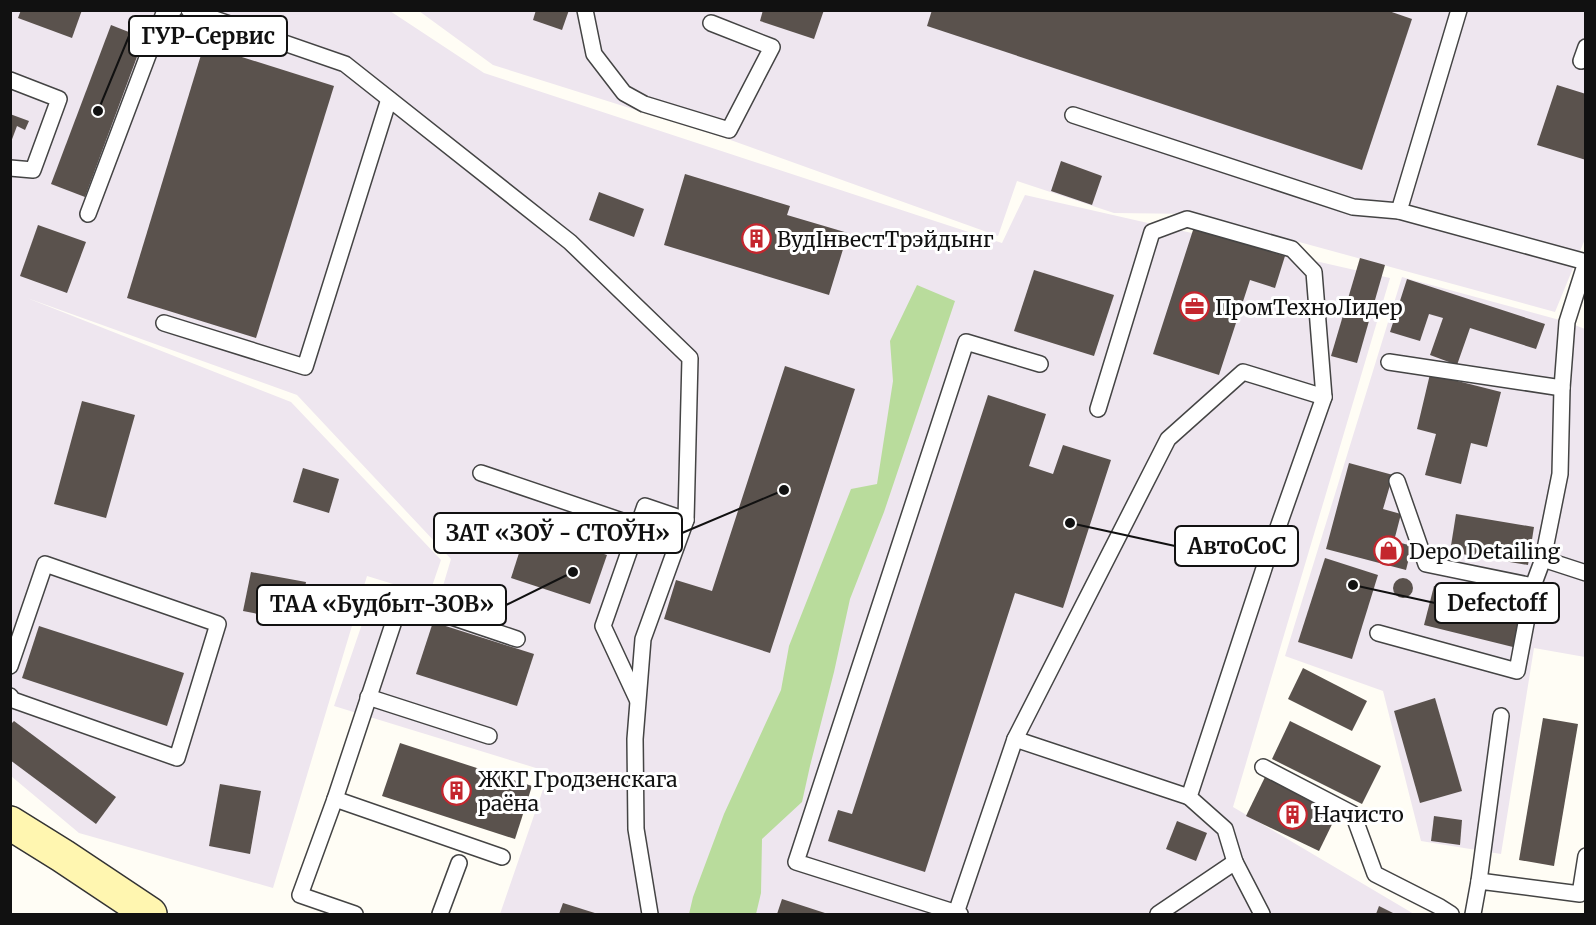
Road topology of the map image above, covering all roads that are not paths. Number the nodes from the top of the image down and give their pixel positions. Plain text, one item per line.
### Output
1 (174, 10) edge
2 (189, 10) edge
3 (585, 10) edge
4 (1459, 10) edge
5 (711, 23) dead end
6 (10, 80) edge
7 (389, 99) junction
8 (1073, 115) dead end
9 (10, 168) edge
10 (1399, 211) junction
11 (88, 214) dead end
12 (1586, 262) edge
13 (164, 323) dead end
14 (1389, 362) dead end
15 (1040, 364) dead end
16 (1562, 388) junction
17 (1324, 398) junction
18 (1098, 409) dead end
19 (481, 472) dead end
20 (1397, 481) dead end
21 (686, 520) junction
22 (637, 526) junction
23 (1543, 559) junction
24 (1586, 573) edge
25 (1533, 586) junction
26 (1378, 633) dead end
27 (517, 639) dead end
28 (10, 666) edge
29 (368, 697) junction
30 (11, 700) edge
31 (638, 702) junction
32 (1501, 716) dead end
33 (489, 736) dead end
34 (1015, 739) junction
35 (1263, 767) dead end
36 (1189, 797) junction
37 (335, 799) junction
38 (10, 824) edge
39 (1586, 856) edge
40 (502, 857) dead end
41 (1235, 862) junction
42 (459, 863) dead end
43 (1479, 881) junction
44 (958, 914) edge
45 (150, 915) edge
46 (356, 915) edge
47 (440, 915) edge
48 (650, 915) edge
49 (1158, 915) edge
50 (1262, 915) edge
51 (1451, 915) edge
52 (1473, 915) edge

1 - 11 lane
2 - 7 lane
3 - 5 lane
4 - 10 lane
6 - 9 lane
7 - 13 lane
7 - 21 lane
8 - 10 lane
10 - 12 lane
12 - 16 lane
14 - 16 lane
15 - 44 lane
16 - 23 lane
17 - 18 lane
17 - 34 lane
17 - 36 lane
19 - 22 lane
20 - 25 lane
21 - 22 lane
21 - 31 lane
22 - 31 lane
23 - 24 lane
23 - 25 lane
25 - 26 lane
27 - 29 lane
28 - 30 lane
29 - 33 lane
29 - 37 lane
31 - 48 lane
32 - 43 lane
34 - 36 lane
34 - 44 lane
35 - 51 lane
36 - 41 lane
37 - 40 lane
37 - 46 lane
38 - 45 street
39 - 43 lane
41 - 49 lane
41 - 50 lane
42 - 47 lane
43 - 52 lane

